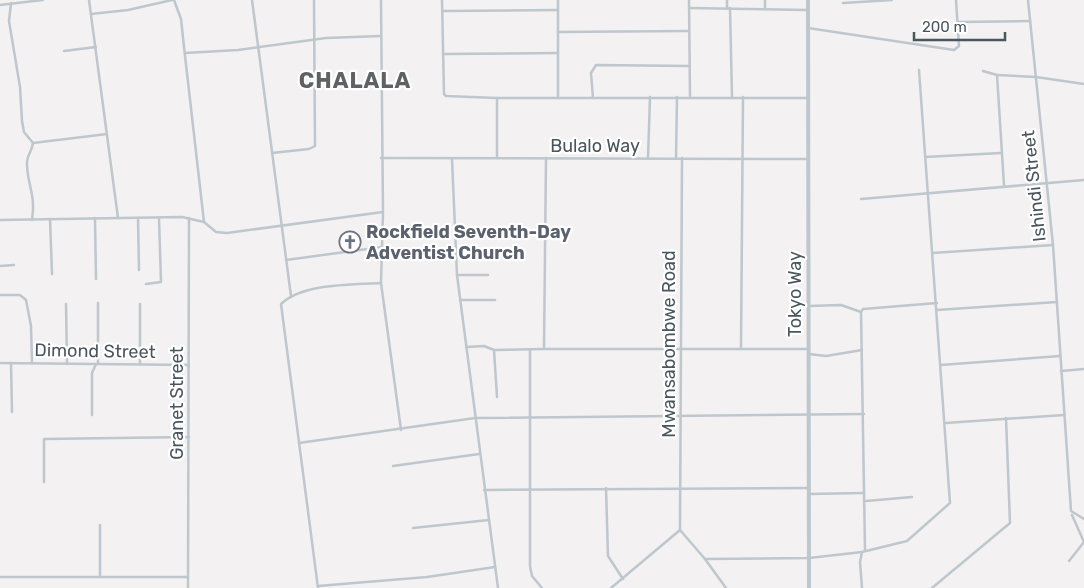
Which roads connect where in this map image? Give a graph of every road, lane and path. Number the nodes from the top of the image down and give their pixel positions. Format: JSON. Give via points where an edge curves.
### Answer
{"nodes":[{"id":1,"x":43,"y":0,"type":"edge"},
{"id":2,"x":89,"y":0,"type":"edge"},
{"id":3,"x":173,"y":0,"type":"edge"},
{"id":4,"x":252,"y":0,"type":"edge"},
{"id":5,"x":314,"y":0,"type":"edge"},
{"id":6,"x":381,"y":0,"type":"edge"},
{"id":7,"x":442,"y":0,"type":"edge"},
{"id":8,"x":558,"y":0,"type":"edge"},
{"id":9,"x":689,"y":0,"type":"edge"},
{"id":10,"x":727,"y":0,"type":"edge"},
{"id":11,"x":765,"y":0,"type":"edge"},
{"id":12,"x":808,"y":0,"type":"edge"},
{"id":13,"x":892,"y":0,"type":"edge"},
{"id":14,"x":956,"y":0,"type":"edge"},
{"id":15,"x":1028,"y":0,"type":"edge"},
{"id":16,"x":11,"y":3,"type":"junction"},
{"id":17,"x":843,"y":3,"type":"dead end"},
{"id":18,"x":0,"y":5,"type":"edge"},
{"id":19,"x":689,"y":8,"type":"junction"},
{"id":20,"x":729,"y":8,"type":"junction"},
{"id":21,"x":765,"y":8,"type":"junction"},
{"id":22,"x":558,"y":10,"type":"junction"},
{"id":23,"x":808,"y":10,"type":"junction"},
{"id":24,"x":443,"y":11,"type":"junction"},
{"id":25,"x":91,"y":14,"type":"junction"},
{"id":26,"x":1030,"y":21,"type":"junction"},
{"id":27,"x":958,"y":22,"type":"junction"},
{"id":28,"x":808,"y":28,"type":"junction"},
{"id":29,"x":688,"y":31,"type":"junction"},
{"id":30,"x":558,"y":32,"type":"junction"},
{"id":31,"x":380,"y":36,"type":"junction"},
{"id":32,"x":316,"y":39,"type":"junction"},
{"id":33,"x":258,"y":46,"type":"junction"},
{"id":34,"x":96,"y":47,"type":"junction"},
{"id":35,"x":64,"y":51,"type":"dead end"},
{"id":36,"x":184,"y":53,"type":"junction"},
{"id":37,"x":558,"y":53,"type":"junction"},
{"id":38,"x":443,"y":54,"type":"junction"},
{"id":39,"x":689,"y":66,"type":"junction"},
{"id":40,"x":919,"y":70,"type":"dead end"},
{"id":41,"x":983,"y":71,"type":"dead end"},
{"id":42,"x":997,"y":75,"type":"junction"},
{"id":43,"x":1036,"y":77,"type":"junction"},
{"id":44,"x":1084,"y":84,"type":"edge"},
{"id":45,"x":650,"y":97,"type":"junction"},
{"id":46,"x":677,"y":97,"type":"junction"},
{"id":47,"x":690,"y":97,"type":"junction"},
{"id":48,"x":732,"y":97,"type":"junction"},
{"id":49,"x":744,"y":97,"type":"junction"},
{"id":50,"x":497,"y":98,"type":"junction"},
{"id":51,"x":558,"y":98,"type":"junction"},
{"id":52,"x":593,"y":98,"type":"junction"},
{"id":53,"x":808,"y":98,"type":"junction"},
{"id":54,"x":107,"y":134,"type":"junction"},
{"id":55,"x":33,"y":143,"type":"junction"},
{"id":56,"x":272,"y":153,"type":"junction"},
{"id":57,"x":1001,"y":153,"type":"junction"},
{"id":58,"x":925,"y":157,"type":"junction"},
{"id":59,"x":381,"y":158,"type":"junction"},
{"id":60,"x":497,"y":158,"type":"junction"},
{"id":61,"x":546,"y":158,"type":"junction"},
{"id":62,"x":648,"y":158,"type":"junction"},
{"id":63,"x":676,"y":158,"type":"junction"},
{"id":64,"x":682,"y":158,"type":"junction"},
{"id":65,"x":744,"y":158,"type":"junction"},
{"id":66,"x":452,"y":159,"type":"junction"},
{"id":67,"x":808,"y":159,"type":"junction"},
{"id":68,"x":1084,"y":180,"type":"edge"},
{"id":69,"x":1047,"y":182,"type":"junction"},
{"id":70,"x":1004,"y":186,"type":"junction"},
{"id":71,"x":930,"y":193,"type":"junction"},
{"id":72,"x":861,"y":198,"type":"dead end"},
{"id":73,"x":383,"y":212,"type":"junction"},
{"id":74,"x":95,"y":218,"type":"junction"},
{"id":75,"x":118,"y":218,"type":"junction"},
{"id":76,"x":138,"y":218,"type":"junction"},
{"id":77,"x":159,"y":218,"type":"junction"},
{"id":78,"x":189,"y":218,"type":"junction"},
{"id":79,"x":50,"y":219,"type":"junction"},
{"id":80,"x":0,"y":220,"type":"edge"},
{"id":81,"x":32,"y":220,"type":"junction"},
{"id":82,"x":204,"y":222,"type":"junction"},
{"id":83,"x":282,"y":225,"type":"junction"},
{"id":84,"x":1053,"y":245,"type":"junction"},
{"id":85,"x":382,"y":247,"type":"junction"},
{"id":86,"x":933,"y":252,"type":"junction"},
{"id":87,"x":286,"y":260,"type":"junction"},
{"id":88,"x":14,"y":265,"type":"dead end"},
{"id":89,"x":0,"y":266,"type":"edge"},
{"id":90,"x":139,"y":270,"type":"dead end"},
{"id":91,"x":52,"y":274,"type":"dead end"},
{"id":92,"x":457,"y":275,"type":"junction"},
{"id":93,"x":488,"y":275,"type":"dead end"},
{"id":94,"x":96,"y":278,"type":"dead end"},
{"id":95,"x":381,"y":283,"type":"junction"},
{"id":96,"x":146,"y":284,"type":"dead end"},
{"id":97,"x":0,"y":295,"type":"edge"},
{"id":98,"x":291,"y":296,"type":"junction"},
{"id":99,"x":460,"y":300,"type":"junction"},
{"id":100,"x":495,"y":300,"type":"dead end"},
{"id":101,"x":1057,"y":302,"type":"junction"},
{"id":102,"x":98,"y":303,"type":"dead end"},
{"id":103,"x":937,"y":303,"type":"junction"},
{"id":104,"x":66,"y":304,"type":"dead end"},
{"id":105,"x":140,"y":304,"type":"dead end"},
{"id":106,"x":809,"y":306,"type":"junction"},
{"id":107,"x":937,"y":310,"type":"junction"},
{"id":108,"x":861,"y":312,"type":"junction"},
{"id":109,"x":466,"y":346,"type":"junction"},
{"id":110,"x":741,"y":347,"type":"junction"},
{"id":111,"x":681,"y":348,"type":"junction"},
{"id":112,"x":809,"y":349,"type":"junction"},
{"id":113,"x":494,"y":350,"type":"junction"},
{"id":114,"x":530,"y":350,"type":"junction"},
{"id":115,"x":544,"y":350,"type":"junction"},
{"id":116,"x":862,"y":350,"type":"junction"},
{"id":117,"x":809,"y":354,"type":"junction"},
{"id":118,"x":1060,"y":356,"type":"junction"},
{"id":119,"x":32,"y":363,"type":"junction"},
{"id":120,"x":0,"y":364,"type":"edge"},
{"id":121,"x":11,"y":364,"type":"junction"},
{"id":122,"x":67,"y":364,"type":"junction"},
{"id":123,"x":97,"y":364,"type":"junction"},
{"id":124,"x":140,"y":364,"type":"junction"},
{"id":125,"x":189,"y":365,"type":"junction"},
{"id":126,"x":941,"y":365,"type":"junction"},
{"id":127,"x":1084,"y":369,"type":"edge"},
{"id":128,"x":1062,"y":371,"type":"junction"},
{"id":129,"x":497,"y":397,"type":"dead end"},
{"id":130,"x":12,"y":412,"type":"dead end"},
{"id":131,"x":864,"y":414,"type":"junction"},
{"id":132,"x":92,"y":415,"type":"dead end"},
{"id":133,"x":1064,"y":415,"type":"junction"},
{"id":134,"x":808,"y":416,"type":"junction"},
{"id":135,"x":681,"y":417,"type":"junction"},
{"id":136,"x":475,"y":418,"type":"junction"},
{"id":137,"x":529,"y":418,"type":"junction"},
{"id":138,"x":1006,"y":418,"type":"junction"},
{"id":139,"x":946,"y":423,"type":"junction"},
{"id":140,"x":401,"y":430,"type":"junction"},
{"id":141,"x":189,"y":437,"type":"junction"},
{"id":142,"x":298,"y":443,"type":"junction"},
{"id":143,"x":479,"y":454,"type":"junction"},
{"id":144,"x":393,"y":466,"type":"dead end"},
{"id":145,"x":44,"y":482,"type":"dead end"},
{"id":146,"x":682,"y":487,"type":"junction"},
{"id":147,"x":606,"y":488,"type":"junction"},
{"id":148,"x":809,"y":488,"type":"junction"},
{"id":149,"x":529,"y":489,"type":"junction"},
{"id":150,"x":484,"y":490,"type":"junction"},
{"id":151,"x":864,"y":493,"type":"junction"},
{"id":152,"x":809,"y":494,"type":"junction"},
{"id":153,"x":912,"y":497,"type":"dead end"},
{"id":154,"x":866,"y":501,"type":"junction"},
{"id":155,"x":1072,"y":513,"type":"junction"},
{"id":156,"x":1084,"y":519,"type":"edge"},
{"id":157,"x":489,"y":520,"type":"junction"},
{"id":158,"x":100,"y":525,"type":"dead end"},
{"id":159,"x":413,"y":528,"type":"dead end"},
{"id":160,"x":680,"y":530,"type":"junction"},
{"id":161,"x":864,"y":551,"type":"junction"},
{"id":162,"x":809,"y":558,"type":"junction"},
{"id":163,"x":704,"y":559,"type":"junction"},
{"id":164,"x":1069,"y":561,"type":"dead end"},
{"id":165,"x":495,"y":567,"type":"junction"},
{"id":166,"x":0,"y":577,"type":"edge"},
{"id":167,"x":100,"y":577,"type":"junction"},
{"id":168,"x":188,"y":577,"type":"junction"},
{"id":169,"x":623,"y":579,"type":"junction"},
{"id":170,"x":318,"y":587,"type":"edge"},
{"id":171,"x":188,"y":588,"type":"edge"},
{"id":172,"x":498,"y":588,"type":"edge"},
{"id":173,"x":542,"y":588,"type":"edge"},
{"id":174,"x":611,"y":588,"type":"edge"},
{"id":175,"x":726,"y":588,"type":"edge"},
{"id":176,"x":809,"y":588,"type":"edge"},
{"id":177,"x":862,"y":588,"type":"edge"},
{"id":178,"x":932,"y":588,"type":"edge"}],
"edges":[{"from":1,"to":16,"type":"street"},
{"from":2,"to":25,"type":"street"},
{"from":3,"to":25,"type":"street"},
{"from":3,"to":36,"type":"street","via":[[180,19]]},
{"from":4,"to":33,"type":"street"},
{"from":5,"to":32,"type":"street"},
{"from":6,"to":31,"type":"street"},
{"from":7,"to":24,"type":"street"},
{"from":8,"to":22,"type":"street"},
{"from":9,"to":19,"type":"street"},
{"from":10,"to":20,"type":"street"},
{"from":11,"to":21,"type":"street"},
{"from":12,"to":23,"type":"street","name":"Tokyo Way"},
{"from":13,"to":17,"type":"street"},
{"from":14,"to":27,"type":"street"},
{"from":15,"to":26,"type":"street","name":"Ishindi Street"},
{"from":16,"to":18,"type":"street"},
{"from":16,"to":55,"type":"street","via":[[9,21],[22,121],[24,132]]},
{"from":19,"to":20,"type":"street"},
{"from":19,"to":29,"type":"street"},
{"from":20,"to":21,"type":"street"},
{"from":20,"to":48,"type":"street"},
{"from":21,"to":23,"type":"street"},
{"from":22,"to":24,"type":"street"},
{"from":22,"to":30,"type":"street"},
{"from":23,"to":28,"type":"street","name":"Tokyo Way"},
{"from":24,"to":38,"type":"street"},
{"from":25,"to":34,"type":"street"},
{"from":26,"to":27,"type":"street"},
{"from":26,"to":43,"type":"street","name":"Ishindi Street"},
{"from":27,"to":28,"type":"street","via":[[959,46],[954,50]]},
{"from":28,"to":53,"type":"street","name":"Tokyo Way"},
{"from":29,"to":30,"type":"street"},
{"from":29,"to":39,"type":"street"},
{"from":30,"to":37,"type":"street"},
{"from":31,"to":32,"type":"street"},
{"from":31,"to":59,"type":"street"},
{"from":32,"to":33,"type":"street"},
{"from":32,"to":56,"type":"street","via":[[315,146],[309,150]]},
{"from":33,"to":36,"type":"street"},
{"from":33,"to":56,"type":"street"},
{"from":34,"to":35,"type":"street"},
{"from":34,"to":54,"type":"street"},
{"from":36,"to":82,"type":"street"},
{"from":37,"to":38,"type":"street"},
{"from":37,"to":51,"type":"street"},
{"from":38,"to":50,"type":"street","via":[[444,96]]},
{"from":39,"to":47,"type":"street"},
{"from":39,"to":52,"type":"street","via":[[596,65],[591,73]]},
{"from":40,"to":58,"type":"street"},
{"from":41,"to":42,"type":"street"},
{"from":42,"to":43,"type":"street"},
{"from":42,"to":57,"type":"street"},
{"from":43,"to":44,"type":"street"},
{"from":43,"to":69,"type":"street","name":"Ishindi Street"},
{"from":45,"to":46,"type":"street"},
{"from":45,"to":52,"type":"street"},
{"from":45,"to":62,"type":"street"},
{"from":46,"to":47,"type":"street"},
{"from":46,"to":63,"type":"street"},
{"from":47,"to":48,"type":"street"},
{"from":48,"to":49,"type":"street"},
{"from":49,"to":53,"type":"street"},
{"from":49,"to":65,"type":"street"},
{"from":50,"to":51,"type":"street"},
{"from":50,"to":60,"type":"street"},
{"from":51,"to":52,"type":"street"},
{"from":53,"to":67,"type":"street","name":"Tokyo Way"},
{"from":54,"to":55,"type":"street"},
{"from":54,"to":75,"type":"street"},
{"from":55,"to":81,"type":"street","via":[[26,165],[35,204]]},
{"from":56,"to":83,"type":"street"},
{"from":57,"to":58,"type":"street"},
{"from":57,"to":70,"type":"street"},
{"from":58,"to":71,"type":"street"},
{"from":59,"to":66,"type":"street","name":"Bulalo Way"},
{"from":59,"to":73,"type":"street"},
{"from":60,"to":61,"type":"street","name":"Bulalo Way"},
{"from":60,"to":66,"type":"street","name":"Bulalo Way"},
{"from":61,"to":62,"type":"street","name":"Bulalo Way"},
{"from":61,"to":115,"type":"street"},
{"from":62,"to":63,"type":"street","name":"Bulalo Way"},
{"from":63,"to":64,"type":"street","name":"Bulalo Way"},
{"from":64,"to":65,"type":"street","name":"Bulalo Way"},
{"from":64,"to":111,"type":"street","name":"Mwansabombwe Road"},
{"from":65,"to":67,"type":"street","name":"Bulalo Way"},
{"from":65,"to":110,"type":"street"},
{"from":66,"to":92,"type":"street"},
{"from":67,"to":106,"type":"street","name":"Tokyo Way"},
{"from":68,"to":69,"type":"street"},
{"from":69,"to":70,"type":"street"},
{"from":69,"to":84,"type":"street","name":"Ishindi Street"},
{"from":70,"to":71,"type":"street"},
{"from":71,"to":72,"type":"street"},
{"from":71,"to":86,"type":"street"},
{"from":73,"to":83,"type":"street"},
{"from":73,"to":85,"type":"street"},
{"from":74,"to":75,"type":"street"},
{"from":74,"to":79,"type":"street"},
{"from":74,"to":94,"type":"street"},
{"from":75,"to":76,"type":"street"},
{"from":76,"to":77,"type":"street"},
{"from":76,"to":90,"type":"street"},
{"from":77,"to":78,"type":"street"},
{"from":77,"to":96,"type":"street","via":[[161,282]]},
{"from":78,"to":82,"type":"street"},
{"from":78,"to":125,"type":"street","name":"Granet Street"},
{"from":79,"to":81,"type":"street"},
{"from":79,"to":91,"type":"street"},
{"from":80,"to":81,"type":"street"},
{"from":82,"to":83,"type":"street","via":[[216,232],[227,233]]},
{"from":83,"to":87,"type":"street"},
{"from":84,"to":86,"type":"street"},
{"from":84,"to":101,"type":"street","name":"Ishindi Street"},
{"from":85,"to":87,"type":"street"},
{"from":85,"to":95,"type":"street"},
{"from":86,"to":103,"type":"street"},
{"from":87,"to":98,"type":"street"},
{"from":88,"to":89,"type":"street"},
{"from":92,"to":93,"type":"street"},
{"from":92,"to":99,"type":"street"},
{"from":95,"to":98,"type":"street","via":[[316,289]]},
{"from":95,"to":140,"type":"street"},
{"from":97,"to":119,"type":"street","via":[[20,295],[26,300]]},
{"from":98,"to":142,"type":"street","via":[[281,306]]},
{"from":99,"to":100,"type":"street"},
{"from":99,"to":109,"type":"street"},
{"from":101,"to":107,"type":"street"},
{"from":101,"to":118,"type":"street","name":"Ishindi Street"},
{"from":102,"to":123,"type":"street"},
{"from":103,"to":107,"type":"street"},
{"from":103,"to":108,"type":"street","via":[[863,309]]},
{"from":104,"to":122,"type":"street"},
{"from":105,"to":124,"type":"street"},
{"from":106,"to":108,"type":"street","via":[[840,305]]},
{"from":106,"to":112,"type":"street","name":"Tokyo Way"},
{"from":107,"to":126,"type":"street"},
{"from":108,"to":116,"type":"street"},
{"from":109,"to":113,"type":"street","via":[[484,346]]},
{"from":109,"to":136,"type":"street"},
{"from":110,"to":111,"type":"street"},
{"from":110,"to":112,"type":"street"},
{"from":111,"to":115,"type":"street"},
{"from":111,"to":135,"type":"street","name":"Mwansabombwe Road"},
{"from":112,"to":117,"type":"street","name":"Tokyo Way"},
{"from":113,"to":114,"type":"street"},
{"from":113,"to":129,"type":"street"},
{"from":114,"to":115,"type":"street"},
{"from":114,"to":137,"type":"street"},
{"from":116,"to":117,"type":"street","via":[[826,356]]},
{"from":116,"to":131,"type":"street"},
{"from":117,"to":134,"type":"street","name":"Tokyo Way"},
{"from":118,"to":126,"type":"street"},
{"from":118,"to":128,"type":"street","name":"Ishindi Street"},
{"from":119,"to":121,"type":"street","name":"Dimond Street"},
{"from":119,"to":122,"type":"street","name":"Dimond Street"},
{"from":120,"to":121,"type":"street","name":"Dimond Street"},
{"from":121,"to":130,"type":"street"},
{"from":122,"to":123,"type":"street","name":"Dimond Street"},
{"from":123,"to":124,"type":"street","name":"Dimond Street"},
{"from":123,"to":132,"type":"street","via":[[92,373]]},
{"from":124,"to":125,"type":"street","name":"Dimond Street"},
{"from":125,"to":141,"type":"street","name":"Granet Street"},
{"from":126,"to":139,"type":"street"},
{"from":127,"to":128,"type":"street"},
{"from":128,"to":133,"type":"street","name":"Ishindi Street"},
{"from":131,"to":134,"type":"street"},
{"from":131,"to":151,"type":"street"},
{"from":133,"to":138,"type":"street"},
{"from":133,"to":155,"type":"street","name":"Ishindi Street"},
{"from":134,"to":135,"type":"street"},
{"from":134,"to":148,"type":"street","name":"Tokyo Way"},
{"from":135,"to":137,"type":"street"},
{"from":135,"to":146,"type":"street","name":"Mwansabombwe Road"},
{"from":136,"to":137,"type":"street"},
{"from":136,"to":140,"type":"street"},
{"from":136,"to":143,"type":"street"},
{"from":137,"to":149,"type":"street"},
{"from":138,"to":139,"type":"street"},
{"from":138,"to":178,"type":"street","via":[[1010,523]]},
{"from":139,"to":161,"type":"street","via":[[950,503],[907,541]]},
{"from":140,"to":142,"type":"street"},
{"from":141,"to":145,"type":"street","via":[[44,439]]},
{"from":141,"to":168,"type":"street","name":"Granet Street"},
{"from":142,"to":170,"type":"street"},
{"from":143,"to":144,"type":"street"},
{"from":143,"to":150,"type":"street"},
{"from":146,"to":147,"type":"street"},
{"from":146,"to":148,"type":"street"},
{"from":146,"to":160,"type":"street","name":"Mwansabombwe Road"},
{"from":147,"to":149,"type":"street"},
{"from":147,"to":169,"type":"street","via":[[608,556]]},
{"from":148,"to":152,"type":"street","name":"Tokyo Way"},
{"from":149,"to":150,"type":"street"},
{"from":149,"to":173,"type":"street","via":[[530,566],[532,576]]},
{"from":150,"to":157,"type":"street"},
{"from":151,"to":152,"type":"street"},
{"from":151,"to":154,"type":"street"},
{"from":152,"to":162,"type":"street","name":"Tokyo Way"},
{"from":153,"to":154,"type":"street"},
{"from":154,"to":161,"type":"street"},
{"from":155,"to":156,"type":"street"},
{"from":155,"to":164,"type":"street","name":"Ishindi Street","via":[[1084,542]]},
{"from":157,"to":159,"type":"street"},
{"from":157,"to":165,"type":"street"},
{"from":158,"to":167,"type":"street"},
{"from":160,"to":163,"type":"street"},
{"from":160,"to":169,"type":"street"},
{"from":161,"to":162,"type":"street"},
{"from":161,"to":177,"type":"street","via":[[860,562]]},
{"from":162,"to":163,"type":"street"},
{"from":162,"to":176,"type":"street","name":"Tokyo Way"},
{"from":163,"to":175,"type":"street"},
{"from":165,"to":170,"type":"street"},
{"from":165,"to":172,"type":"street"},
{"from":166,"to":167,"type":"street"},
{"from":167,"to":168,"type":"street"},
{"from":168,"to":171,"type":"street","name":"Granet Street"},
{"from":169,"to":174,"type":"street"}]}
